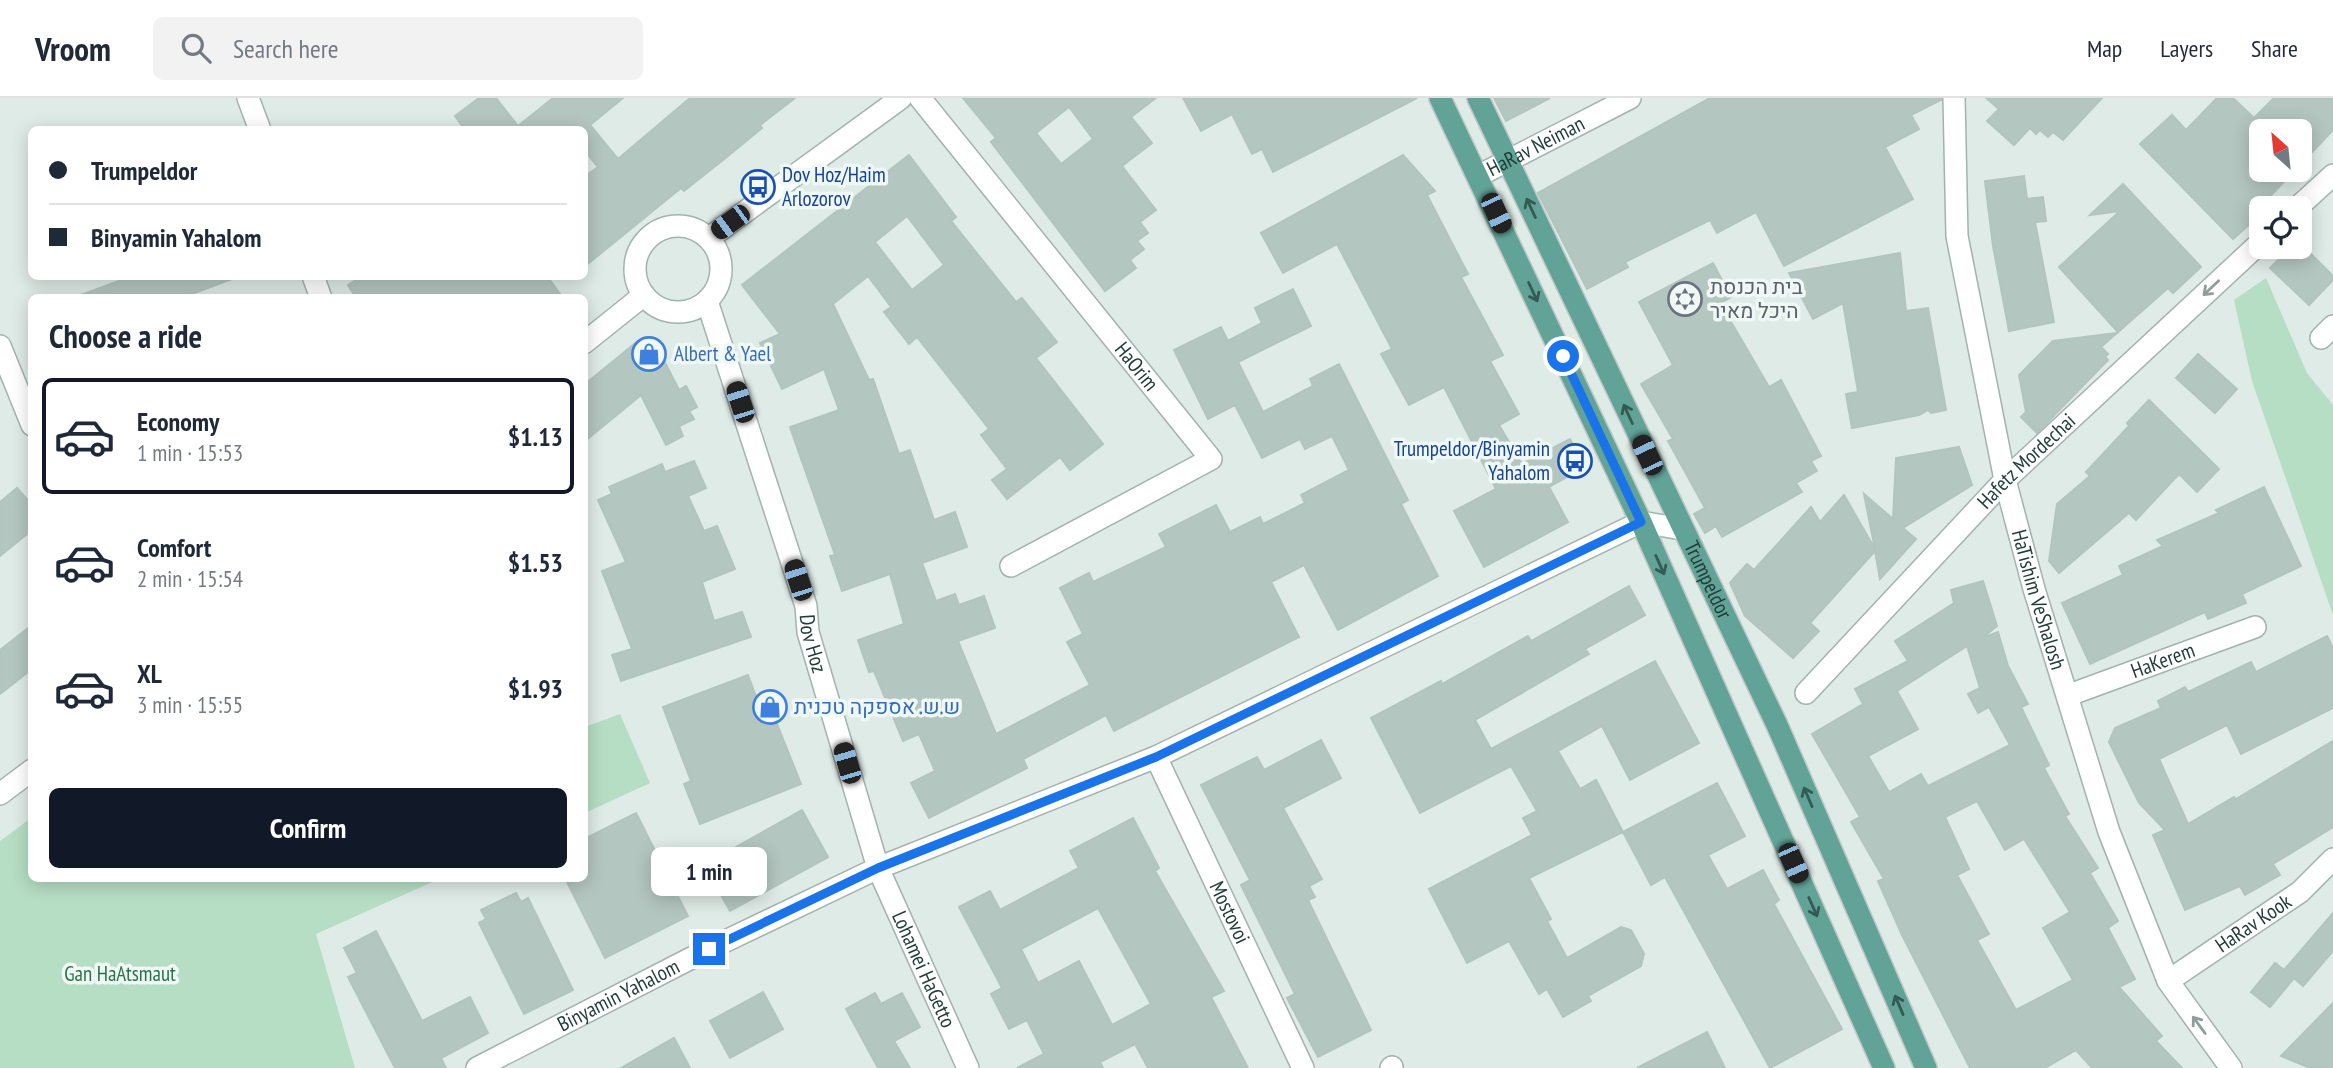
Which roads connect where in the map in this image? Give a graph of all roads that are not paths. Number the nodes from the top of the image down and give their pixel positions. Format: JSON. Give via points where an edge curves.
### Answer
{"nodes":[{"id":1,"x":248,"y":98,"type":"edge"},
{"id":2,"x":901,"y":98,"type":"edge"},
{"id":3,"x":920,"y":98,"type":"edge"},
{"id":4,"x":1440,"y":98,"type":"edge"},
{"id":5,"x":1478,"y":98,"type":"edge"},
{"id":6,"x":1630,"y":98,"type":"edge"},
{"id":7,"x":1954,"y":98,"type":"edge"},
{"id":8,"x":258,"y":126,"type":"edge"},
{"id":9,"x":1508,"y":161,"type":"junction"},
{"id":10,"x":2333,"y":175,"type":"edge"},
{"id":11,"x":1478,"y":176,"type":"junction"},
{"id":12,"x":2310,"y":196,"type":"edge"},
{"id":13,"x":709,"y":238,"type":"junction"},
{"id":14,"x":2249,"y":253,"type":"edge"},
{"id":15,"x":644,"y":295,"type":"junction"},
{"id":16,"x":706,"y":301,"type":"junction"},
{"id":17,"x":588,"y":340,"type":"edge"},
{"id":18,"x":0,"y":345,"type":"edge"},
{"id":19,"x":28,"y":415,"type":"edge"},
{"id":20,"x":2004,"y":480,"type":"junction"},
{"id":21,"x":1641,"y":522,"type":"junction"},
{"id":22,"x":1682,"y":529,"type":"junction"},
{"id":23,"x":1011,"y":566,"type":"dead end"},
{"id":24,"x":2255,"y":627,"type":"dead end"},
{"id":25,"x":1806,"y":693,"type":"dead end"},
{"id":26,"x":2069,"y":695,"type":"junction"},
{"id":27,"x":1156,"y":757,"type":"junction"},
{"id":28,"x":28,"y":773,"type":"edge"},
{"id":29,"x":0,"y":794,"type":"edge"},
{"id":30,"x":2333,"y":859,"type":"edge"},
{"id":31,"x":878,"y":868,"type":"junction"},
{"id":32,"x":2168,"y":981,"type":"junction"},
{"id":33,"x":477,"y":1068,"type":"edge"},
{"id":34,"x":968,"y":1068,"type":"edge"},
{"id":35,"x":1303,"y":1068,"type":"edge"},
{"id":36,"x":1884,"y":1068,"type":"edge"},
{"id":37,"x":1926,"y":1068,"type":"edge"},
{"id":38,"x":2231,"y":1068,"type":"edge"}],
"edges":[{"from":1,"to":8,"type":"street"},
{"from":2,"to":13,"type":"street"},
{"from":3,"to":23,"type":"street","name":"HaOrim","via":[[1211,459]]},
{"from":4,"to":11,"type":"main road","name":"Trumpeldor"},
{"from":5,"to":9,"type":"main road","name":"Trumpeldor"},
{"from":6,"to":9,"type":"street","name":"HaRav Neiman"},
{"from":7,"to":20,"type":"street","name":"HaTishim VeShalosh","via":[[1957,236]]},
{"from":9,"to":11,"type":"street","name":"HaRav Neiman"},
{"from":22,"to":9,"type":"main road","name":"Trumpeldor","one_way":true},
{"from":10,"to":12,"type":"street"},
{"from":11,"to":21,"type":"main road","name":"Trumpeldor","one_way":true},
{"from":13,"to":15,"type":"street","via":[[682,226],[661,229],[648,237],[635,264]]},
{"from":13,"to":16,"type":"street","via":[[720,260],[721,275]]},
{"from":14,"to":20,"type":"street","name":"Hafetz Mordechai","one_way":true},
{"from":15,"to":16,"type":"street","via":[[668,310],[684,311]]},
{"from":15,"to":17,"type":"street"},
{"from":16,"to":31,"type":"street","name":"Dov Hoz","via":[[806,606],[808,632]]},
{"from":18,"to":19,"type":"street"},
{"from":20,"to":25,"type":"street","name":"Hafetz Mordechai"},
{"from":20,"to":26,"type":"street","name":"HaTishim VeShalosh"},
{"from":21,"to":22,"type":"street"},
{"from":21,"to":27,"type":"street","name":"Binyamin Yahalom"},
{"from":21,"to":36,"type":"main road","name":"Trumpeldor","one_way":true},
{"from":37,"to":22,"type":"main road","name":"Trumpeldor","one_way":true,"via":[[1777,725]]},
{"from":24,"to":26,"type":"street","name":"HaKerem"},
{"from":26,"to":32,"type":"street","name":"HaTishim VeShalosh","via":[[2109,832]]},
{"from":27,"to":31,"type":"street","name":"Binyamin Yahalom"},
{"from":27,"to":35,"type":"street","name":"Mostovoi"},
{"from":28,"to":29,"type":"street"},
{"from":30,"to":32,"type":"street","name":"HaRav Kook","via":[[2300,892]]},
{"from":31,"to":33,"type":"street","name":"Binyamin Yahalom"},
{"from":31,"to":34,"type":"street","name":"Lohamei HaGetto"},
{"from":38,"to":32,"type":"street","name":"HaTishim VeShalosh","one_way":true}]}
